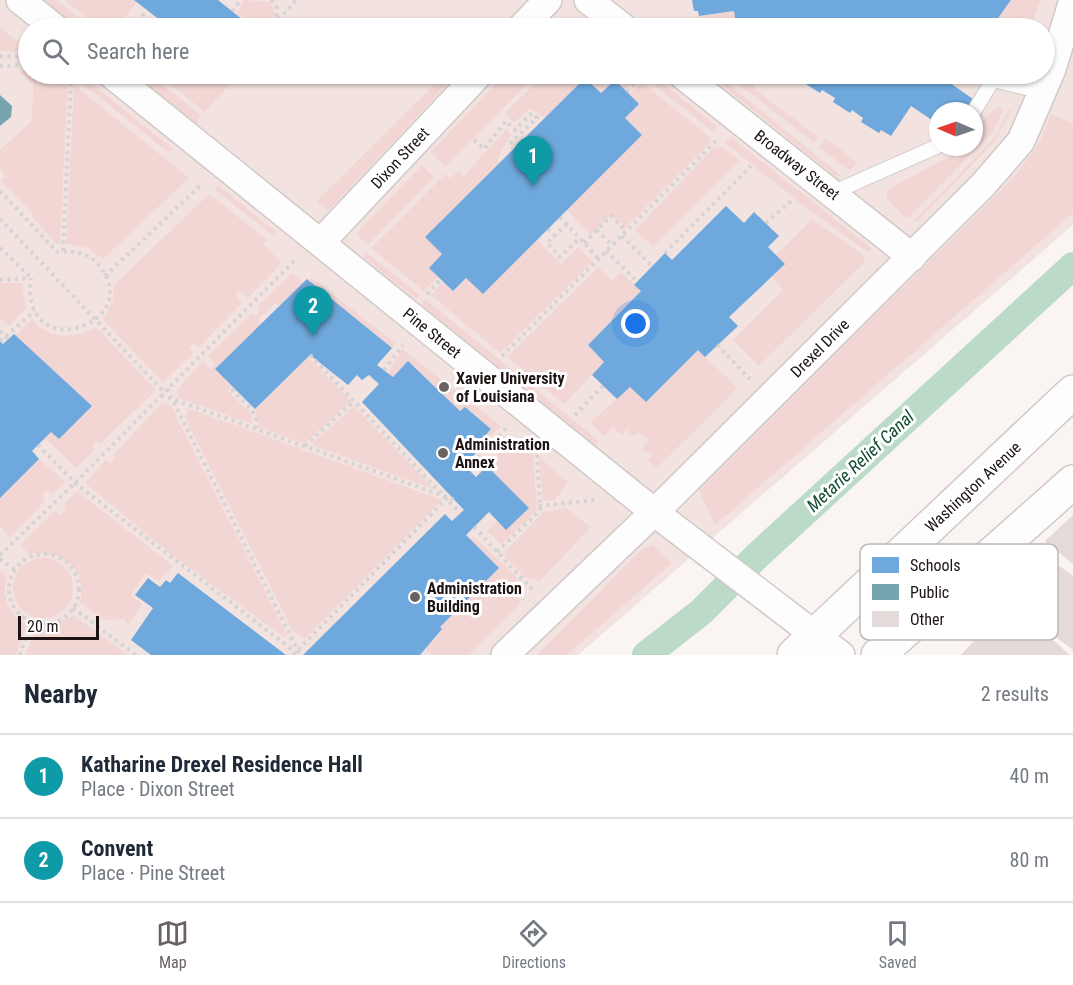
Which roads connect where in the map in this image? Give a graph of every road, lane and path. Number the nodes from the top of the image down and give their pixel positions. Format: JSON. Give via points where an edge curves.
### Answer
{"nodes":[{"id":1,"x":20,"y":0,"type":"edge"},
{"id":2,"x":241,"y":0,"type":"edge"},
{"id":3,"x":296,"y":0,"type":"edge"},
{"id":4,"x":548,"y":0,"type":"edge"},
{"id":5,"x":588,"y":0,"type":"edge"},
{"id":6,"x":1073,"y":0,"type":"edge"},
{"id":7,"x":272,"y":1,"type":"edge"},
{"id":8,"x":147,"y":10,"type":"dead end"},
{"id":9,"x":232,"y":11,"type":"dead end"},
{"id":10,"x":42,"y":18,"type":"edge"},
{"id":11,"x":141,"y":18,"type":"edge"},
{"id":12,"x":277,"y":18,"type":"joint"},
{"id":13,"x":531,"y":18,"type":"edge"},
{"id":14,"x":611,"y":18,"type":"edge"},
{"id":15,"x":0,"y":56,"type":"edge"},
{"id":16,"x":18,"y":57,"type":"edge"},
{"id":17,"x":1055,"y":59,"type":"edge"},
{"id":18,"x":18,"y":65,"type":"edge"},
{"id":19,"x":0,"y":66,"type":"edge"},
{"id":20,"x":72,"y":84,"type":"edge"},
{"id":21,"x":124,"y":84,"type":"edge"},
{"id":22,"x":470,"y":84,"type":"edge"},
{"id":23,"x":634,"y":84,"type":"edge"},
{"id":24,"x":694,"y":84,"type":"edge"},
{"id":25,"x":991,"y":84,"type":"edge"},
{"id":26,"x":1010,"y":84,"type":"edge"},
{"id":27,"x":1046,"y":84,"type":"edge"},
{"id":28,"x":627,"y":92,"type":"dead end"},
{"id":29,"x":1043,"y":92,"type":"junction"},
{"id":30,"x":980,"y":102,"type":"edge"},
{"id":31,"x":718,"y":139,"type":"dead end"},
{"id":32,"x":474,"y":140,"type":"dead end"},
{"id":33,"x":515,"y":147,"type":"dead end"},
{"id":34,"x":929,"y":150,"type":"edge"},
{"id":35,"x":751,"y":166,"type":"dead end"},
{"id":36,"x":202,"y":184,"type":"dead end"},
{"id":37,"x":0,"y":191,"type":"edge"},
{"id":38,"x":832,"y":193,"type":"junction"},
{"id":39,"x":792,"y":200,"type":"dead end"},
{"id":40,"x":560,"y":217,"type":"dead end"},
{"id":41,"x":0,"y":219,"type":"edge"},
{"id":42,"x":766,"y":223,"type":"dead end"},
{"id":43,"x":567,"y":224,"type":"junction"},
{"id":44,"x":548,"y":229,"type":"dead end"},
{"id":45,"x":597,"y":230,"type":"junction"},
{"id":46,"x":626,"y":231,"type":"junction"},
{"id":47,"x":554,"y":236,"type":"junction"},
{"id":48,"x":622,"y":236,"type":"junction"},
{"id":49,"x":580,"y":238,"type":"junction"},
{"id":50,"x":321,"y":242,"type":"junction"},
{"id":51,"x":584,"y":243,"type":"junction"},
{"id":52,"x":612,"y":245,"type":"junction"},
{"id":53,"x":0,"y":248,"type":"edge"},
{"id":54,"x":63,"y":251,"type":"junction"},
{"id":55,"x":606,"y":251,"type":"junction"},
{"id":56,"x":665,"y":253,"type":"dead end"},
{"id":57,"x":912,"y":256,"type":"junction"},
{"id":58,"x":296,"y":259,"type":"dead end"},
{"id":59,"x":599,"y":259,"type":"junction"},
{"id":60,"x":652,"y":266,"type":"dead end"},
{"id":61,"x":105,"y":276,"type":"junction"},
{"id":62,"x":31,"y":278,"type":"junction"},
{"id":63,"x":441,"y":279,"type":"dead end"},
{"id":64,"x":0,"y":280,"type":"edge"},
{"id":65,"x":637,"y":281,"type":"dead end"},
{"id":66,"x":425,"y":295,"type":"dead end"},
{"id":67,"x":35,"y":311,"type":"junction"},
{"id":68,"x":96,"y":320,"type":"junction"},
{"id":69,"x":0,"y":331,"type":"edge"},
{"id":70,"x":7,"y":338,"type":"junction"},
{"id":71,"x":0,"y":341,"type":"edge"},
{"id":72,"x":404,"y":345,"type":"dead end"},
{"id":73,"x":717,"y":345,"type":"dead end"},
{"id":74,"x":310,"y":355,"type":"dead end"},
{"id":75,"x":502,"y":356,"type":"dead end"},
{"id":76,"x":384,"y":370,"type":"dead end"},
{"id":77,"x":750,"y":379,"type":"dead end"},
{"id":78,"x":603,"y":386,"type":"dead end"},
{"id":79,"x":234,"y":389,"type":"dead end"},
{"id":80,"x":164,"y":392,"type":"junction"},
{"id":81,"x":1073,"y":392,"type":"edge"},
{"id":82,"x":172,"y":399,"type":"junction"},
{"id":83,"x":354,"y":401,"type":"junction"},
{"id":84,"x":574,"y":415,"type":"dead end"},
{"id":85,"x":255,"y":428,"type":"junction"},
{"id":86,"x":506,"y":428,"type":"dead end"},
{"id":87,"x":38,"y":445,"type":"dead end"},
{"id":88,"x":305,"y":446,"type":"junction"},
{"id":89,"x":537,"y":452,"type":"dead end"},
{"id":90,"x":468,"y":469,"type":"dead end"},
{"id":91,"x":1073,"y":482,"type":"edge"},
{"id":92,"x":75,"y":483,"type":"junction"},
{"id":93,"x":448,"y":496,"type":"junction"},
{"id":94,"x":455,"y":500,"type":"dead end"},
{"id":95,"x":597,"y":500,"type":"dead end"},
{"id":96,"x":540,"y":506,"type":"junction"},
{"id":97,"x":654,"y":512,"type":"junction"},
{"id":98,"x":460,"y":513,"type":"dead end"},
{"id":99,"x":474,"y":527,"type":"dead end"},
{"id":100,"x":912,"y":544,"type":"edge"},
{"id":101,"x":1003,"y":544,"type":"edge"},
{"id":102,"x":497,"y":552,"type":"junction"},
{"id":103,"x":0,"y":557,"type":"edge"},
{"id":104,"x":15,"y":570,"type":"junction"},
{"id":105,"x":520,"y":576,"type":"junction"},
{"id":106,"x":860,"y":593,"type":"edge"},
{"id":107,"x":536,"y":594,"type":"dead end"},
{"id":108,"x":524,"y":606,"type":"dead end"},
{"id":109,"x":73,"y":608,"type":"junction"},
{"id":110,"x":31,"y":622,"type":"junction"},
{"id":111,"x":895,"y":640,"type":"edge"},
{"id":112,"x":805,"y":645,"type":"edge"},
{"id":113,"x":297,"y":653,"type":"edge"},
{"id":114,"x":20,"y":655,"type":"edge"},
{"id":115,"x":136,"y":655,"type":"edge"},
{"id":116,"x":505,"y":655,"type":"edge"},
{"id":117,"x":841,"y":655,"type":"edge"},
{"id":118,"x":878,"y":655,"type":"edge"}],
"edges":[{"from":1,"to":10,"type":"street"},
{"from":2,"to":9,"type":"path"},
{"from":3,"to":12,"type":"path"},
{"from":4,"to":13,"type":"street"},
{"from":5,"to":14,"type":"street"},
{"from":6,"to":17,"type":"street","name":"Drexel Drive"},
{"from":7,"to":12,"type":"path"},
{"from":8,"to":11,"type":"path"},
{"from":15,"to":16,"type":"path"},
{"from":18,"to":19,"type":"path"},
{"from":20,"to":54,"type":"path"},
{"from":21,"to":50,"type":"street","name":"Pine Street"},
{"from":22,"to":50,"type":"street","name":"Dixon Street"},
{"from":23,"to":28,"type":"path"},
{"from":24,"to":38,"type":"street","name":"Broadway Street"},
{"from":25,"to":30,"type":"lane"},
{"from":26,"to":29,"type":"lane"},
{"from":27,"to":29,"type":"street","name":"Drexel Drive"},
{"from":29,"to":57,"type":"street","name":"Drexel Drive","via":[[1021,141]]},
{"from":31,"to":46,"type":"path"},
{"from":32,"to":33,"type":"path","via":[[484,149],[506,121],[515,130],[532,113],[537,118],[511,142]]},
{"from":34,"to":38,"type":"lane"},
{"from":35,"to":56,"type":"path"},
{"from":36,"to":61,"type":"path"},
{"from":37,"to":54,"type":"path","via":[[57,252]]},
{"from":38,"to":57,"type":"street","name":"Broadway Street"},
{"from":39,"to":42,"type":"path"},
{"from":40,"to":43,"type":"path"},
{"from":41,"to":68,"type":"path"},
{"from":43,"to":47,"type":"path"},
{"from":43,"to":49,"type":"path"},
{"from":44,"to":47,"type":"path"},
{"from":45,"to":46,"type":"path","via":[[611,216]]},
{"from":45,"to":51,"type":"path"},
{"from":45,"to":52,"type":"path"},
{"from":46,"to":48,"type":"path"},
{"from":47,"to":49,"type":"path","via":[[547,243],[560,257]]},
{"from":48,"to":52,"type":"path"},
{"from":48,"to":60,"type":"path"},
{"from":49,"to":51,"type":"path"},
{"from":50,"to":97,"type":"street","name":"Pine Street"},
{"from":51,"to":59,"type":"path"},
{"from":52,"to":55,"type":"path"},
{"from":53,"to":62,"type":"path"},
{"from":54,"to":61,"type":"path","via":[[95,260]]},
{"from":55,"to":59,"type":"path"},
{"from":55,"to":65,"type":"path"},
{"from":57,"to":97,"type":"street","name":"Drexel Drive"},
{"from":58,"to":80,"type":"path"},
{"from":59,"to":75,"type":"path"},
{"from":61,"to":68,"type":"path","via":[[108,297]]},
{"from":62,"to":64,"type":"path"},
{"from":62,"to":67,"type":"path","via":[[29,291]]},
{"from":63,"to":66,"type":"path"},
{"from":67,"to":68,"type":"path","via":[[59,330],[85,327]]},
{"from":67,"to":70,"type":"path"},
{"from":68,"to":80,"type":"path"},
{"from":69,"to":70,"type":"path"},
{"from":70,"to":71,"type":"path"},
{"from":72,"to":76,"type":"path"},
{"from":73,"to":77,"type":"path"},
{"from":74,"to":83,"type":"path"},
{"from":78,"to":84,"type":"path"},
{"from":79,"to":85,"type":"path","via":[[254,412]]},
{"from":80,"to":82,"type":"path"},
{"from":80,"to":82,"type":"path"},
{"from":80,"to":92,"type":"path"},
{"from":81,"to":100,"type":"street","name":"Washington Avenue"},
{"from":82,"to":85,"type":"path"},
{"from":82,"to":113,"type":"path"},
{"from":83,"to":88,"type":"path"},
{"from":83,"to":93,"type":"path"},
{"from":85,"to":88,"type":"path"},
{"from":86,"to":90,"type":"path"},
{"from":87,"to":92,"type":"path"},
{"from":88,"to":93,"type":"path"},
{"from":89,"to":96,"type":"path"},
{"from":91,"to":101,"type":"street"},
{"from":92,"to":103,"type":"path"},
{"from":92,"to":113,"type":"path"},
{"from":93,"to":94,"type":"path"},
{"from":93,"to":98,"type":"path"},
{"from":93,"to":113,"type":"path"},
{"from":95,"to":96,"type":"path"},
{"from":96,"to":102,"type":"path"},
{"from":97,"to":112,"type":"street","name":"Pine Street","via":[[779,609]]},
{"from":97,"to":116,"type":"street","name":"Drexel Drive"},
{"from":99,"to":102,"type":"path"},
{"from":102,"to":105,"type":"path"},
{"from":103,"to":104,"type":"path"},
{"from":104,"to":109,"type":"path","via":[[22,561],[44,554],[66,562],[78,581]]},
{"from":104,"to":110,"type":"path","via":[[10,580],[12,603]]},
{"from":105,"to":107,"type":"path"},
{"from":105,"to":108,"type":"path"},
{"from":106,"to":112,"type":"street","name":"Washington Avenue"},
{"from":109,"to":110,"type":"path","via":[[49,624]]},
{"from":109,"to":115,"type":"path"},
{"from":110,"to":114,"type":"path"},
{"from":111,"to":118,"type":"street"},
{"from":112,"to":117,"type":"street","name":"Pine Street"}]}
